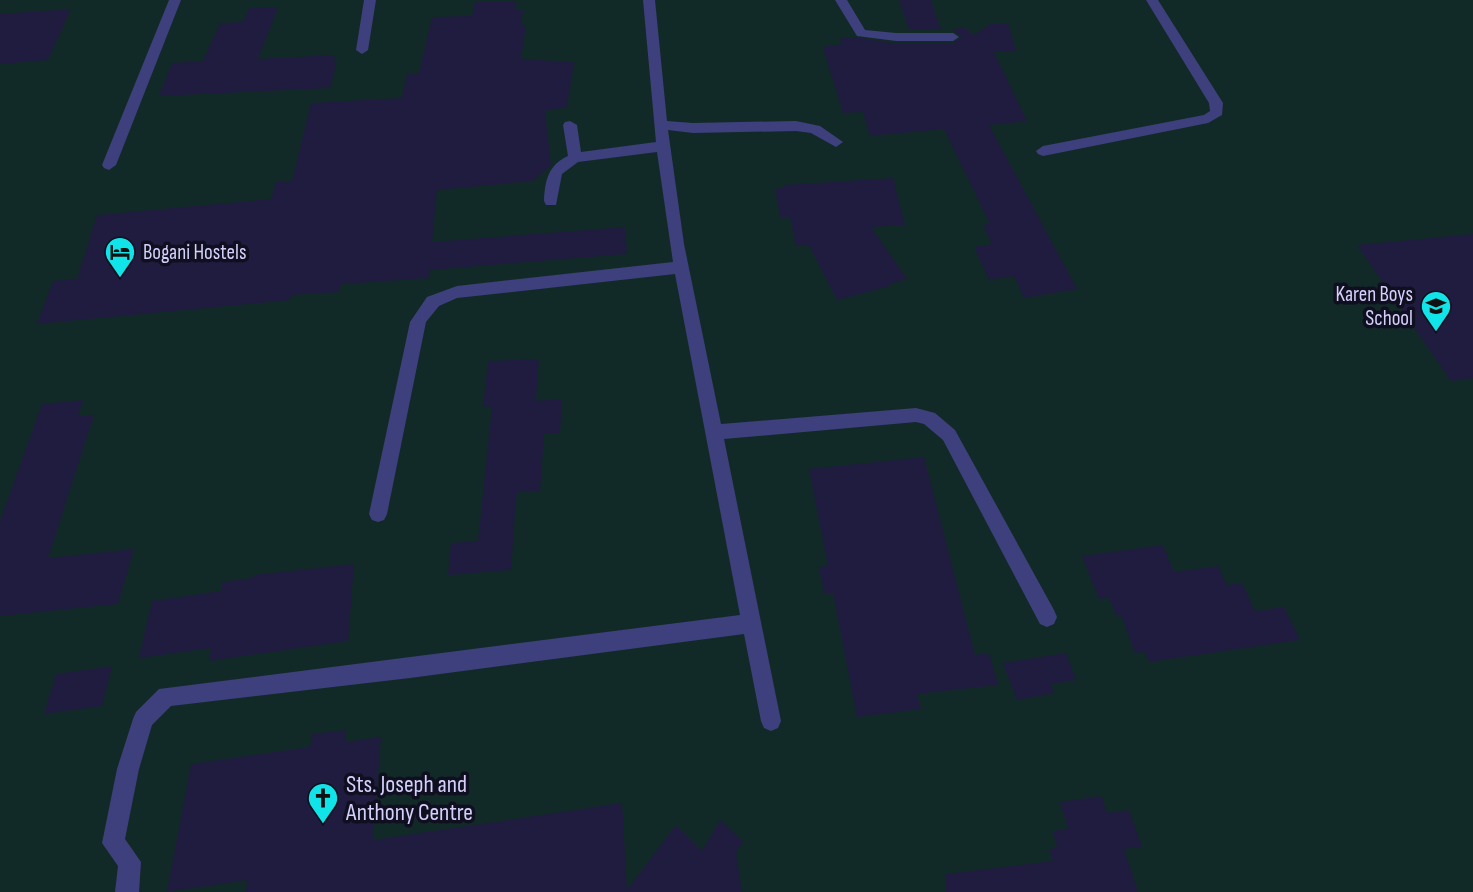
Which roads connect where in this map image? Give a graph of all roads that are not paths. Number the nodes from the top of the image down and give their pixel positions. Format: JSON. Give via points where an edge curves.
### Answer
{"nodes":[{"id":1,"x":174,"y":0,"type":"edge"},
{"id":2,"x":370,"y":0,"type":"edge"},
{"id":3,"x":649,"y":0,"type":"edge"},
{"id":4,"x":841,"y":0,"type":"edge"},
{"id":5,"x":1152,"y":0,"type":"edge"},
{"id":6,"x":953,"y":37,"type":"dead end"},
{"id":7,"x":362,"y":50,"type":"dead end"},
{"id":8,"x":570,"y":125,"type":"dead end"},
{"id":9,"x":661,"y":125,"type":"junction"},
{"id":10,"x":835,"y":142,"type":"dead end"},
{"id":11,"x":663,"y":146,"type":"junction"},
{"id":12,"x":1043,"y":151,"type":"dead end"},
{"id":13,"x":575,"y":158,"type":"junction"},
{"id":14,"x":109,"y":165,"type":"dead end"},
{"id":15,"x":551,"y":201,"type":"dead end"},
{"id":16,"x":682,"y":267,"type":"junction"},
{"id":17,"x":715,"y":432,"type":"junction"},
{"id":18,"x":378,"y":514,"type":"dead end"},
{"id":19,"x":1047,"y":617,"type":"dead end"},
{"id":20,"x":752,"y":623,"type":"junction"},
{"id":21,"x":771,"y":720,"type":"dead end"},
{"id":22,"x":127,"y":892,"type":"edge"}],
"edges":[{"from":1,"to":14,"type":"street"},
{"from":2,"to":7,"type":"street"},
{"from":3,"to":9,"type":"street"},
{"from":4,"to":6,"type":"street","via":[[860,33]]},
{"from":5,"to":12,"type":"street","via":[[1216,103],[1217,112],[1208,119]]},
{"from":8,"to":13,"type":"street"},
{"from":9,"to":10,"type":"street","via":[[796,126],[815,129]]},
{"from":9,"to":11,"type":"street"},
{"from":11,"to":13,"type":"street"},
{"from":11,"to":16,"type":"street"},
{"from":13,"to":15,"type":"street","via":[[556,168]]},
{"from":16,"to":17,"type":"street"},
{"from":16,"to":18,"type":"street","via":[[457,292],[431,302],[418,322]]},
{"from":17,"to":19,"type":"street","via":[[916,415],[929,418],[949,435]]},
{"from":17,"to":20,"type":"street"},
{"from":20,"to":21,"type":"street"},
{"from":20,"to":22,"type":"street","via":[[166,696],[143,719],[113,843],[130,862]]}]}
